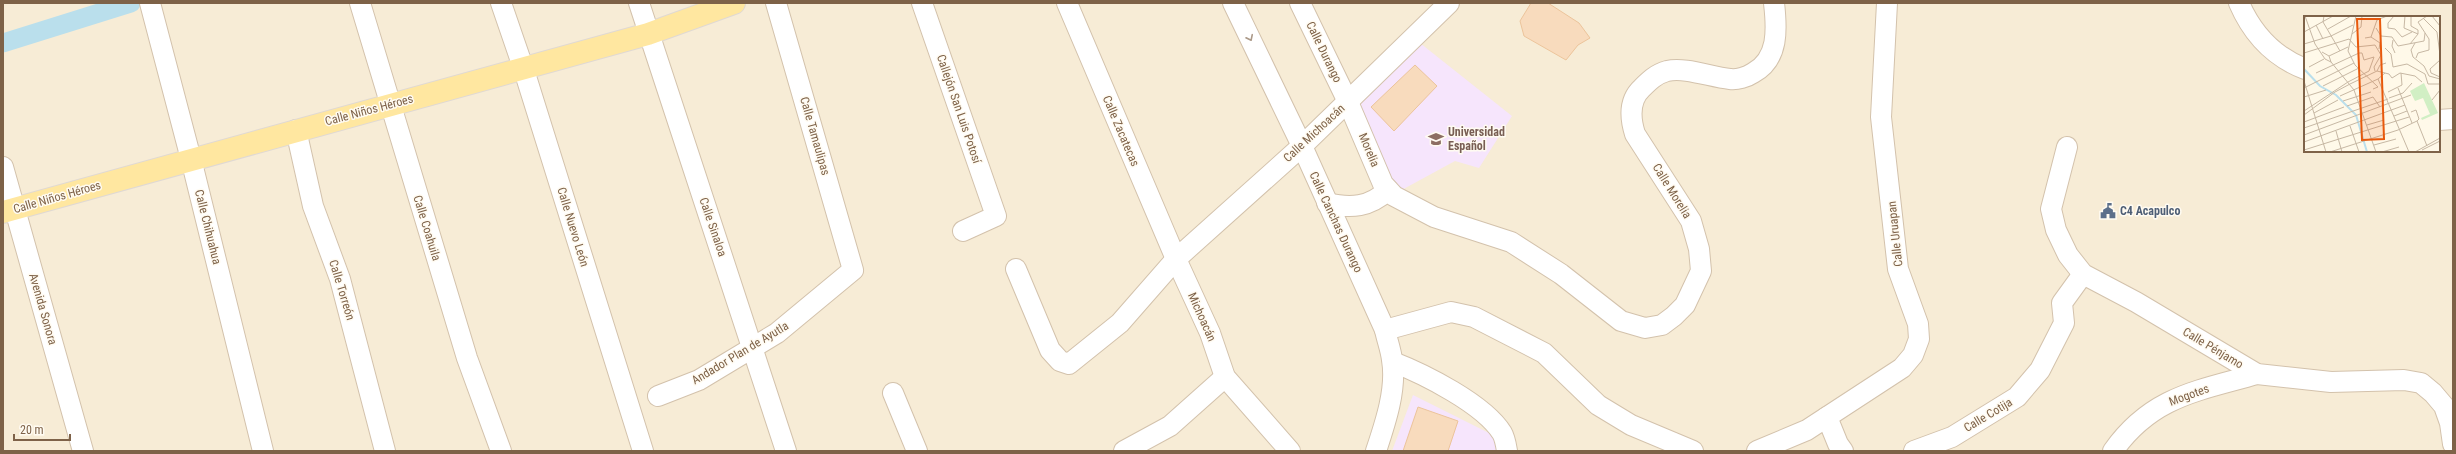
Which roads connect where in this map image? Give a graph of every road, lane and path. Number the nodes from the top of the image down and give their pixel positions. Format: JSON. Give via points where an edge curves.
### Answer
{"nodes":[{"id":1,"x":360,"y":3,"type":"edge"},
{"id":2,"x":501,"y":3,"type":"edge"},
{"id":3,"x":639,"y":3,"type":"edge"},
{"id":4,"x":734,"y":3,"type":"edge"},
{"id":5,"x":776,"y":3,"type":"edge"},
{"id":6,"x":922,"y":3,"type":"edge"},
{"id":7,"x":1067,"y":3,"type":"edge"},
{"id":8,"x":1233,"y":3,"type":"edge"},
{"id":9,"x":1300,"y":3,"type":"edge"},
{"id":10,"x":1448,"y":3,"type":"edge"},
{"id":11,"x":1774,"y":3,"type":"edge"},
{"id":12,"x":1887,"y":3,"type":"edge"},
{"id":13,"x":2239,"y":3,"type":"edge"},
{"id":14,"x":152,"y":11,"type":"edge"},
{"id":15,"x":648,"y":34,"type":"junction"},
{"id":16,"x":523,"y":68,"type":"junction"},
{"id":17,"x":2304,"y":69,"type":"edge"},
{"id":18,"x":1348,"y":102,"type":"junction"},
{"id":19,"x":389,"y":105,"type":"junction"},
{"id":20,"x":2440,"y":120,"type":"edge"},
{"id":21,"x":2453,"y":120,"type":"edge"},
{"id":22,"x":296,"y":130,"type":"junction"},
{"id":23,"x":1302,"y":146,"type":"junction"},
{"id":24,"x":2067,"y":147,"type":"dead end"},
{"id":25,"x":191,"y":159,"type":"junction"},
{"id":26,"x":3,"y":167,"type":"edge"},
{"id":27,"x":1391,"y":193,"type":"junction"},
{"id":28,"x":1327,"y":203,"type":"junction"},
{"id":29,"x":9,"y":211,"type":"edge"},
{"id":30,"x":963,"y":232,"type":"dead end"},
{"id":31,"x":1176,"y":259,"type":"junction"},
{"id":32,"x":1016,"y":269,"type":"dead end"},
{"id":33,"x":853,"y":270,"type":"joint"},
{"id":34,"x":2083,"y":274,"type":"junction"},
{"id":35,"x":1385,"y":330,"type":"junction"},
{"id":36,"x":753,"y":346,"type":"junction"},
{"id":37,"x":1393,"y":362,"type":"junction"},
{"id":38,"x":2257,"y":374,"type":"junction"},
{"id":39,"x":1225,"y":377,"type":"junction"},
{"id":40,"x":893,"y":393,"type":"dead end"},
{"id":41,"x":658,"y":396,"type":"dead end"},
{"id":42,"x":1827,"y":417,"type":"junction"},
{"id":43,"x":2453,"y":444,"type":"edge"},
{"id":44,"x":83,"y":451,"type":"edge"},
{"id":45,"x":263,"y":451,"type":"edge"},
{"id":46,"x":386,"y":451,"type":"edge"},
{"id":47,"x":501,"y":451,"type":"edge"},
{"id":48,"x":643,"y":451,"type":"edge"},
{"id":49,"x":786,"y":451,"type":"edge"},
{"id":50,"x":917,"y":451,"type":"edge"},
{"id":51,"x":1124,"y":451,"type":"edge"},
{"id":52,"x":1290,"y":451,"type":"edge"},
{"id":53,"x":1376,"y":451,"type":"edge"},
{"id":54,"x":1508,"y":451,"type":"edge"},
{"id":55,"x":1693,"y":451,"type":"edge"},
{"id":56,"x":1757,"y":451,"type":"edge"},
{"id":57,"x":1844,"y":451,"type":"edge"},
{"id":58,"x":1914,"y":451,"type":"edge"},
{"id":59,"x":2113,"y":451,"type":"edge"}],
"edges":[{"from":1,"to":19,"type":"street","name":"Calle Coahuila"},
{"from":2,"to":16,"type":"street","name":"Calle Nuevo León"},
{"from":3,"to":15,"type":"street","name":"Calle Sinaloa"},
{"from":4,"to":15,"type":"main road","name":"Calle Niños Héroes"},
{"from":5,"to":33,"type":"street","name":"Calle Tamaulipas"},
{"from":6,"to":30,"type":"street","name":"Callejón San Luis Potosí","via":[[996,216]]},
{"from":7,"to":31,"type":"street","name":"Calle Zacatecas"},
{"from":8,"to":23,"type":"street","name":"Calle Canchas Durango","one_way":true},
{"from":9,"to":18,"type":"street","name":"Calle Durango"},
{"from":10,"to":18,"type":"street","name":"Calle Michoacán"},
{"from":11,"to":27,"type":"street","name":"Calle Morelia","via":[[1777,29],[1773,52],[1763,68],[1748,76],[1732,80],[1667,71],[1654,76],[1639,91],[1632,107],[1631,120],[1635,134],[1681,203],[1691,221],[1700,249],[1702,271],[1685,305],[1662,326],[1645,328],[1621,321],[1561,274],[1511,242],[1434,217]]},
{"from":12,"to":42,"type":"street","name":"Calle Uruapan","via":[[1881,117],[1898,269],[1918,324],[1919,339],[1913,355],[1902,368]]},
{"from":13,"to":17,"type":"street","via":[[2248,25],[2267,46],[2290,63]]},
{"from":14,"to":25,"type":"street","name":"Calle Chihuahua"},
{"from":15,"to":16,"type":"main road","name":"Calle Niños Héroes"},
{"from":15,"to":36,"type":"street","name":"Calle Sinaloa"},
{"from":16,"to":19,"type":"main road","name":"Calle Niños Héroes"},
{"from":16,"to":48,"type":"street","name":"Calle Nuevo León"},
{"from":18,"to":23,"type":"street","name":"Calle Michoacán"},
{"from":18,"to":27,"type":"street","name":"Morelia","via":[[1383,184]]},
{"from":19,"to":22,"type":"main road","name":"Calle Niños Héroes"},
{"from":19,"to":47,"type":"street","name":"Calle Coahuila","via":[[467,358]]},
{"from":20,"to":21,"type":"street"},
{"from":22,"to":25,"type":"main road","name":"Calle Niños Héroes"},
{"from":22,"to":46,"type":"street","name":"Calle Torreón","via":[[313,206],[340,279]]},
{"from":23,"to":28,"type":"street","name":"Calle Canchas Durango"},
{"from":23,"to":31,"type":"street","name":"Calle Michoacán"},
{"from":24,"to":34,"type":"street","name":"Calle Pénjamo","via":[[2050,209],[2068,255]]},
{"from":25,"to":29,"type":"main road","name":"Calle Niños Héroes"},
{"from":25,"to":45,"type":"street","name":"Calle Chihuahua"},
{"from":26,"to":29,"type":"street","name":"Avenida Sonora"},
{"from":27,"to":28,"type":"street","via":[[1359,206],[1344,208]]},
{"from":28,"to":35,"type":"street","name":"Calle Canchas Durango"},
{"from":29,"to":44,"type":"street","name":"Avenida Sonora"},
{"from":31,"to":32,"type":"street","name":"Calle Michoacán","via":[[1120,323],[1069,364],[1060,361],[1050,350]]},
{"from":31,"to":39,"type":"street","name":"Michoacán","via":[[1210,333]]},
{"from":33,"to":36,"type":"street","name":"Andador Plan de Ayutla","via":[[777,333]]},
{"from":34,"to":38,"type":"street","name":"Calle Pénjamo","via":[[2136,302]]},
{"from":34,"to":58,"type":"street","name":"Calle Cotija","via":[[2062,303],[2064,323],[2040,370],[2017,397],[1952,437]]},
{"from":35,"to":37,"type":"street","name":"Calle Canchas Durango"},
{"from":35,"to":55,"type":"street","via":[[1451,312],[1474,316],[1544,353],[1598,405],[1631,425]]},
{"from":36,"to":41,"type":"street","name":"Andador Plan de Ayutla","via":[[699,380]]},
{"from":36,"to":49,"type":"street","name":"Calle Sinaloa"},
{"from":37,"to":53,"type":"street","name":"Calle Canchas Durango","via":[[1391,390]]},
{"from":37,"to":54,"type":"street","via":[[1416,371],[1446,388],[1490,418],[1503,434]]},
{"from":38,"to":43,"type":"street","name":"Calle Pénjamo","via":[[2330,382],[2404,380],[2421,383],[2444,406]]},
{"from":38,"to":59,"type":"street","name":"Mogotes","via":[[2176,397],[2154,409]]},
{"from":39,"to":51,"type":"street","via":[[1170,426]]},
{"from":39,"to":52,"type":"street"},
{"from":40,"to":50,"type":"street"},
{"from":42,"to":56,"type":"street","name":"Calle Uruapan","via":[[1807,430]]},
{"from":42,"to":57,"type":"street","via":[[1838,444]]}]}
